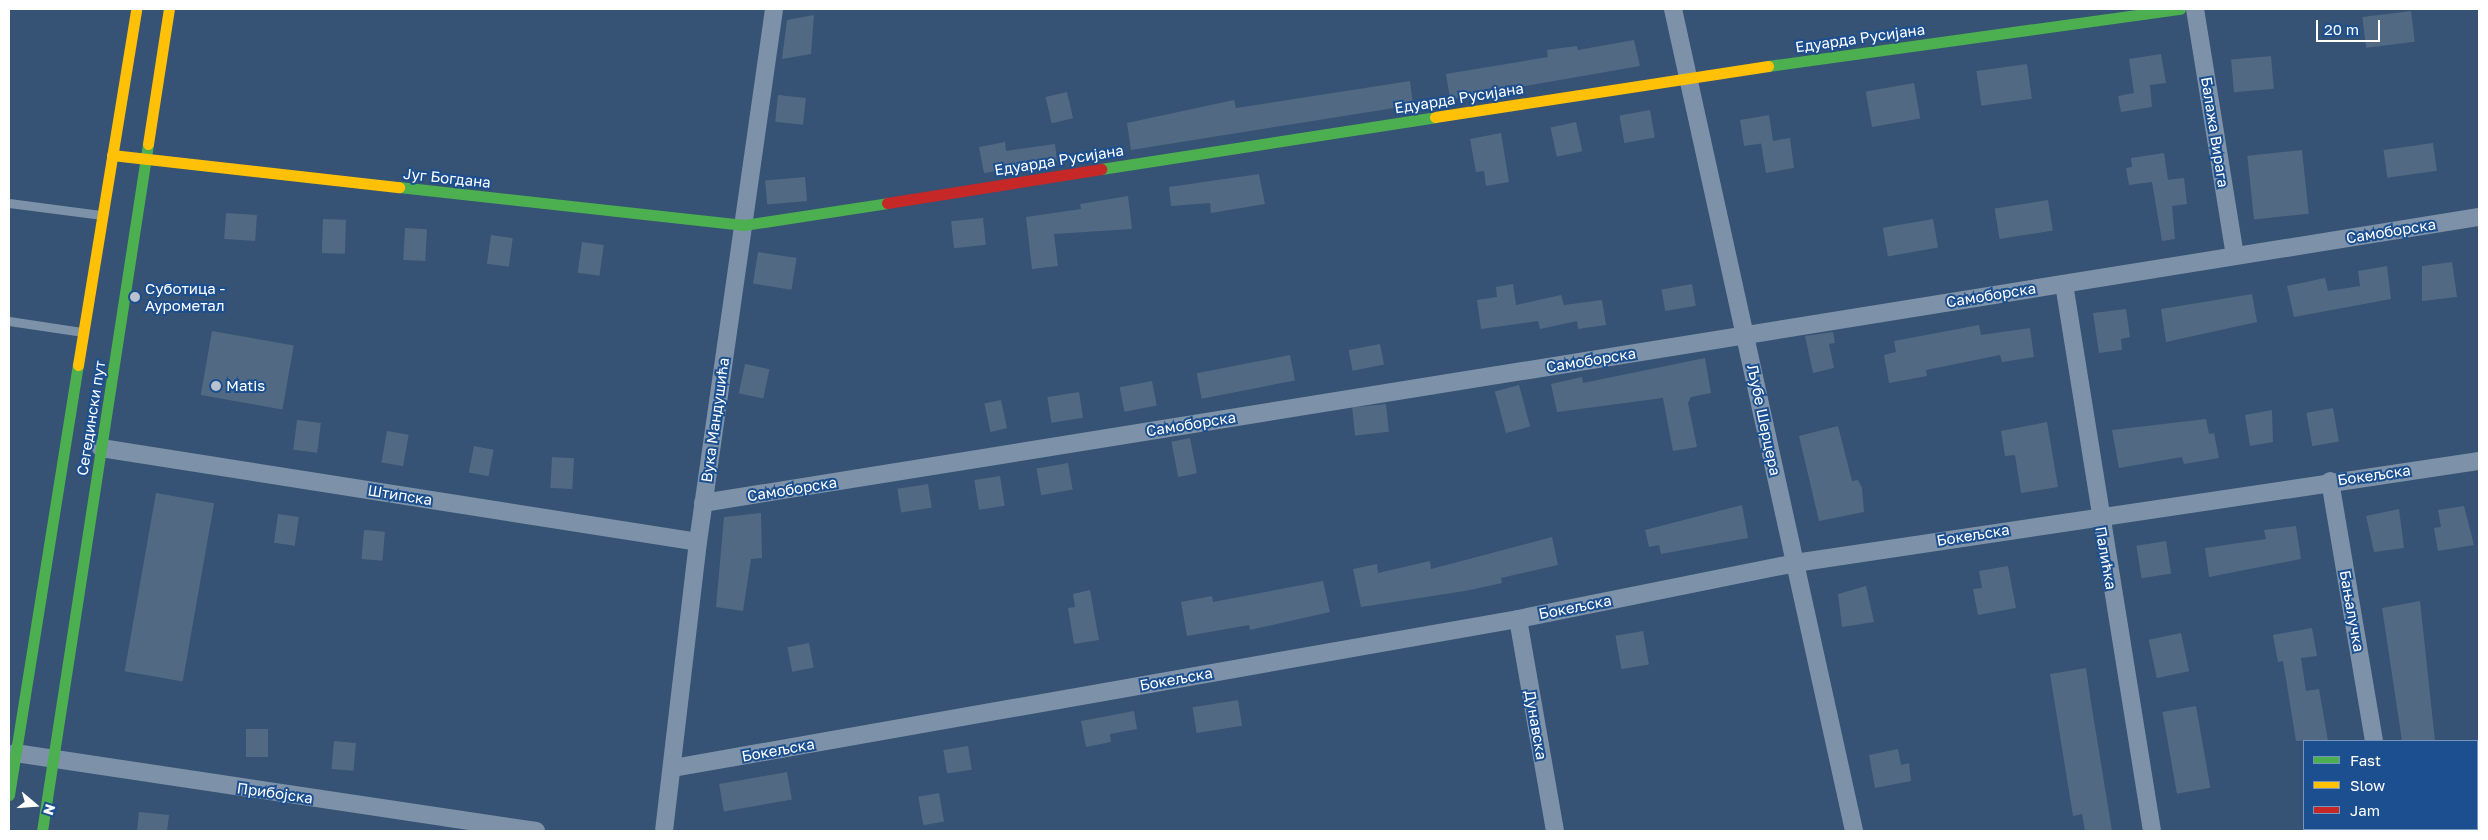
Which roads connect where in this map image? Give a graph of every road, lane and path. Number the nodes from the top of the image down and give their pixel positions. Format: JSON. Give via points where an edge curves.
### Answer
{"nodes":[{"id":1,"x":136,"y":9,"type":"edge"},
{"id":2,"x":168,"y":9,"type":"edge"},
{"id":3,"x":774,"y":9,"type":"edge"},
{"id":4,"x":1673,"y":9,"type":"edge"},
{"id":5,"x":2180,"y":9,"type":"edge"},
{"id":6,"x":2195,"y":9,"type":"edge"},
{"id":7,"x":1687,"y":77,"type":"junction"},
{"id":8,"x":112,"y":155,"type":"junction"},
{"id":9,"x":146,"y":160,"type":"junction"},
{"id":10,"x":9,"y":203,"type":"edge"},
{"id":11,"x":102,"y":215,"type":"junction"},
{"id":12,"x":2479,"y":216,"type":"edge"},
{"id":13,"x":744,"y":225,"type":"junction"},
{"id":14,"x":2235,"y":256,"type":"junction"},
{"id":15,"x":2064,"y":284,"type":"junction"},
{"id":16,"x":9,"y":321,"type":"edge"},
{"id":17,"x":84,"y":332,"type":"junction"},
{"id":18,"x":1746,"y":335,"type":"junction"},
{"id":19,"x":102,"y":448,"type":"junction"},
{"id":20,"x":2479,"y":461,"type":"edge"},
{"id":21,"x":2330,"y":481,"type":"junction"},
{"id":22,"x":703,"y":503,"type":"junction"},
{"id":23,"x":2099,"y":515,"type":"junction"},
{"id":24,"x":698,"y":542,"type":"junction"},
{"id":25,"x":1795,"y":563,"type":"junction"},
{"id":26,"x":1518,"y":618,"type":"junction"},
{"id":27,"x":2374,"y":740,"type":"edge"},
{"id":28,"x":12,"y":753,"type":"edge"},
{"id":29,"x":53,"y":760,"type":"junction"},
{"id":30,"x":673,"y":768,"type":"junction"},
{"id":31,"x":9,"y":795,"type":"edge"},
{"id":32,"x":42,"y":831,"type":"edge"},
{"id":33,"x":536,"y":831,"type":"edge"},
{"id":34,"x":664,"y":831,"type":"edge"},
{"id":35,"x":1555,"y":831,"type":"edge"},
{"id":36,"x":1854,"y":831,"type":"edge"},
{"id":37,"x":2152,"y":831,"type":"edge"}],
"edges":[{"from":1,"to":8,"type":"street","name":"Сегедински пут"},
{"from":2,"to":9,"type":"street","name":"Сегедински пут"},
{"from":3,"to":13,"type":"street","name":"Вука Мандушића"},
{"from":4,"to":7,"type":"street","name":"Љубе Шерцера"},
{"from":5,"to":7,"type":"street","name":"Едуарда Русијана"},
{"from":6,"to":14,"type":"street","name":"Балажа Вирага"},
{"from":7,"to":13,"type":"street","name":"Едуарда Русијана"},
{"from":7,"to":18,"type":"street","name":"Љубе Шерцера"},
{"from":8,"to":9,"type":"street","name":"Југ Богдана"},
{"from":8,"to":11,"type":"street","name":"Сегедински пут"},
{"from":9,"to":13,"type":"street","name":"Југ Богдана"},
{"from":9,"to":19,"type":"street","name":"Сегедински пут"},
{"from":10,"to":11,"type":"lane"},
{"from":11,"to":17,"type":"street","name":"Сегедински пут"},
{"from":12,"to":14,"type":"street","name":"Самоборска"},
{"from":13,"to":22,"type":"street","name":"Вука Мандушића"},
{"from":14,"to":15,"type":"street","name":"Самоборска"},
{"from":15,"to":18,"type":"street","name":"Самоборска"},
{"from":15,"to":23,"type":"street","name":"Палићка"},
{"from":16,"to":17,"type":"lane"},
{"from":17,"to":28,"type":"street","name":"Сегедински пут"},
{"from":18,"to":22,"type":"street","name":"Самоборска"},
{"from":18,"to":25,"type":"street","name":"Љубе Шерцера"},
{"from":19,"to":24,"type":"street","name":"Штипска"},
{"from":19,"to":29,"type":"street","name":"Сегедински пут"},
{"from":20,"to":21,"type":"street","name":"Бокељска"},
{"from":21,"to":23,"type":"street","name":"Бокељска"},
{"from":21,"to":27,"type":"street","name":"Бањалучка"},
{"from":22,"to":24,"type":"street","name":"Вука Мандушића"},
{"from":23,"to":25,"type":"street","name":"Бокељска"},
{"from":23,"to":37,"type":"street","name":"Палићка"},
{"from":24,"to":30,"type":"street","name":"Вука Мандушића"},
{"from":25,"to":26,"type":"street","name":"Бокељска"},
{"from":25,"to":36,"type":"street","name":"Љубе Шерцера"},
{"from":26,"to":30,"type":"street","name":"Бокељска"},
{"from":26,"to":35,"type":"street","name":"Дунавска"},
{"from":28,"to":29,"type":"street","name":"Прибојска"},
{"from":28,"to":31,"type":"street","name":"Сегедински пут"},
{"from":29,"to":32,"type":"street","name":"Сегедински пут"},
{"from":29,"to":33,"type":"street","name":"Прибојска"},
{"from":30,"to":34,"type":"street","name":"Вука Мандушића"}]}
